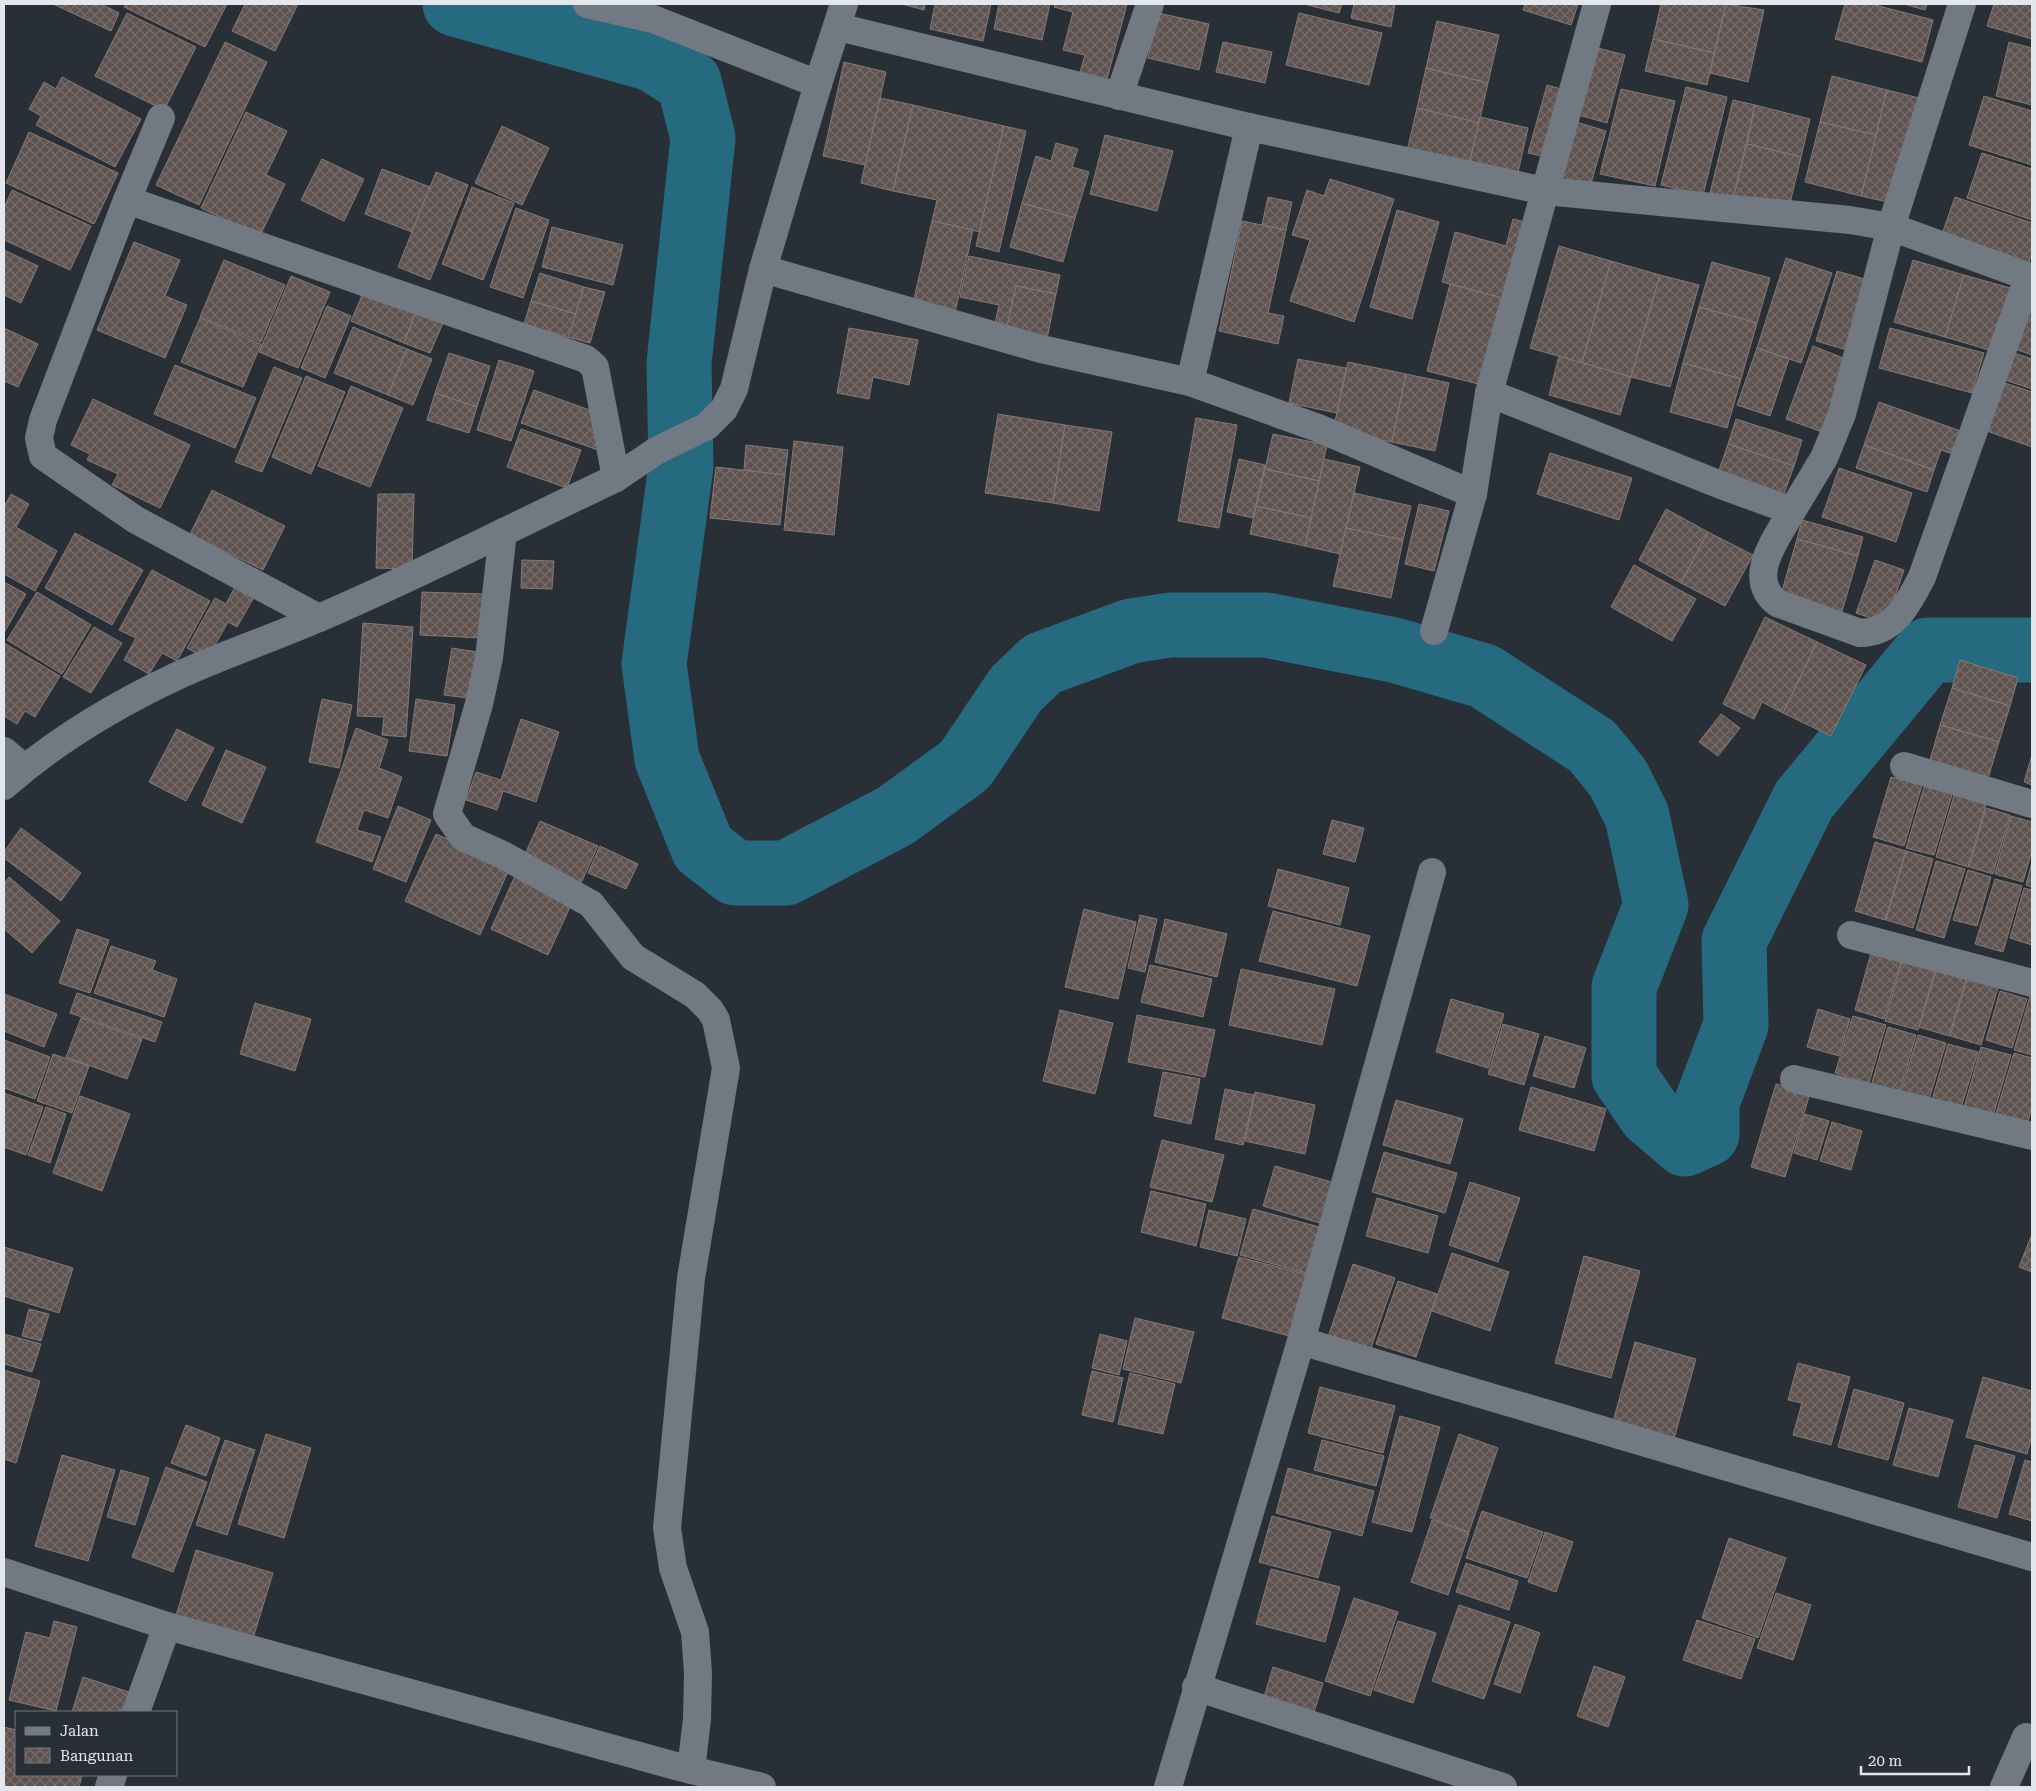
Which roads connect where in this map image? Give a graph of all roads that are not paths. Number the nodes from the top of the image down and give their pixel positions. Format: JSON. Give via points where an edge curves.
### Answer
{"nodes":[{"id":1,"x":587,"y":4,"type":"edge"},
{"id":2,"x":1150,"y":4,"type":"edge"},
{"id":3,"x":1596,"y":4,"type":"edge"},
{"id":4,"x":1962,"y":4,"type":"edge"},
{"id":5,"x":656,"y":12,"type":"edge"},
{"id":6,"x":841,"y":15,"type":"edge"},
{"id":7,"x":818,"y":84,"type":"junction"},
{"id":8,"x":1119,"y":96,"type":"junction"},
{"id":9,"x":161,"y":118,"type":"dead end"},
{"id":10,"x":1249,"y":127,"type":"junction"},
{"id":11,"x":1545,"y":191,"type":"junction"},
{"id":12,"x":127,"y":200,"type":"junction"},
{"id":13,"x":1891,"y":227,"type":"junction"},
{"id":14,"x":763,"y":269,"type":"junction"},
{"id":15,"x":2030,"y":278,"type":"edge"},
{"id":16,"x":1190,"y":382,"type":"junction"},
{"id":17,"x":1489,"y":394,"type":"junction"},
{"id":18,"x":616,"y":478,"type":"junction"},
{"id":19,"x":1473,"y":494,"type":"junction"},
{"id":20,"x":1792,"y":511,"type":"junction"},
{"id":21,"x":503,"y":532,"type":"junction"},
{"id":22,"x":319,"y":618,"type":"junction"},
{"id":23,"x":1434,"y":631,"type":"dead end"},
{"id":24,"x":14,"y":760,"type":"edge"},
{"id":25,"x":1904,"y":766,"type":"dead end"},
{"id":26,"x":4,"y":786,"type":"edge"},
{"id":27,"x":2032,"y":804,"type":"edge"},
{"id":28,"x":1432,"y":872,"type":"dead end"},
{"id":29,"x":1851,"y":935,"type":"dead end"},
{"id":30,"x":2032,"y":983,"type":"edge"},
{"id":31,"x":1794,"y":1080,"type":"dead end"},
{"id":32,"x":2032,"y":1136,"type":"edge"},
{"id":33,"x":1300,"y":1341,"type":"junction"},
{"id":34,"x":2032,"y":1557,"type":"edge"},
{"id":35,"x":4,"y":1572,"type":"edge"},
{"id":36,"x":167,"y":1626,"type":"junction"},
{"id":37,"x":1196,"y":1687,"type":"junction"},
{"id":38,"x":136,"y":1711,"type":"edge"},
{"id":39,"x":2026,"y":1737,"type":"dead end"},
{"id":40,"x":691,"y":1770,"type":"junction"},
{"id":41,"x":762,"y":1787,"type":"edge"},
{"id":42,"x":1168,"y":1787,"type":"edge"},
{"id":43,"x":1503,"y":1787,"type":"edge"},
{"id":44,"x":2004,"y":1787,"type":"edge"}],
"edges":[{"from":1,"to":5,"type":"street"},
{"from":2,"to":8,"type":"street"},
{"from":3,"to":11,"type":"street"},
{"from":4,"to":13,"type":"street"},
{"from":5,"to":7,"type":"street"},
{"from":6,"to":7,"type":"street"},
{"from":6,"to":8,"type":"street"},
{"from":7,"to":14,"type":"street"},
{"from":8,"to":10,"type":"street"},
{"from":9,"to":12,"type":"street"},
{"from":10,"to":11,"type":"street"},
{"from":10,"to":16,"type":"street"},
{"from":11,"to":13,"type":"street","via":[[1850,220]]},
{"from":11,"to":17,"type":"street"},
{"from":12,"to":18,"type":"street","via":[[586,359],[595,367]]},
{"from":12,"to":22,"type":"street","via":[[42,420],[39,438],[43,456],[136,520]]},
{"from":13,"to":15,"type":"street"},
{"from":13,"to":20,"type":"street","via":[[1842,414],[1824,458]]},
{"from":14,"to":16,"type":"street","via":[[1041,349]]},
{"from":14,"to":18,"type":"street","via":[[734,389],[724,409],[707,426],[656,451]]},
{"from":15,"to":20,"type":"street","via":[[1922,577],[1897,618],[1875,633],[1860,633],[1777,603],[1767,596],[1762,572]]},
{"from":16,"to":19,"type":"street","via":[[1318,428]]},
{"from":17,"to":19,"type":"street"},
{"from":17,"to":20,"type":"street"},
{"from":18,"to":21,"type":"street"},
{"from":19,"to":23,"type":"street"},
{"from":21,"to":22,"type":"street"},
{"from":21,"to":40,"type":"street","via":[[489,658],[447,814],[464,837],[591,904],[633,957],[695,995],[710,1010],[722,1044],[726,1068],[691,1278],[667,1528],[673,1568],[695,1632],[697,1720]]},
{"from":22,"to":24,"type":"street","via":[[180,675],[137,696],[78,732]]},
{"from":24,"to":26,"type":"street"},
{"from":25,"to":27,"type":"street"},
{"from":28,"to":33,"type":"street"},
{"from":29,"to":30,"type":"street"},
{"from":31,"to":32,"type":"street"},
{"from":33,"to":34,"type":"street"},
{"from":33,"to":37,"type":"street"},
{"from":35,"to":36,"type":"street"},
{"from":36,"to":38,"type":"street"},
{"from":36,"to":40,"type":"street"},
{"from":37,"to":42,"type":"street"},
{"from":37,"to":43,"type":"street"},
{"from":39,"to":44,"type":"street"},
{"from":40,"to":41,"type":"street"}]}
